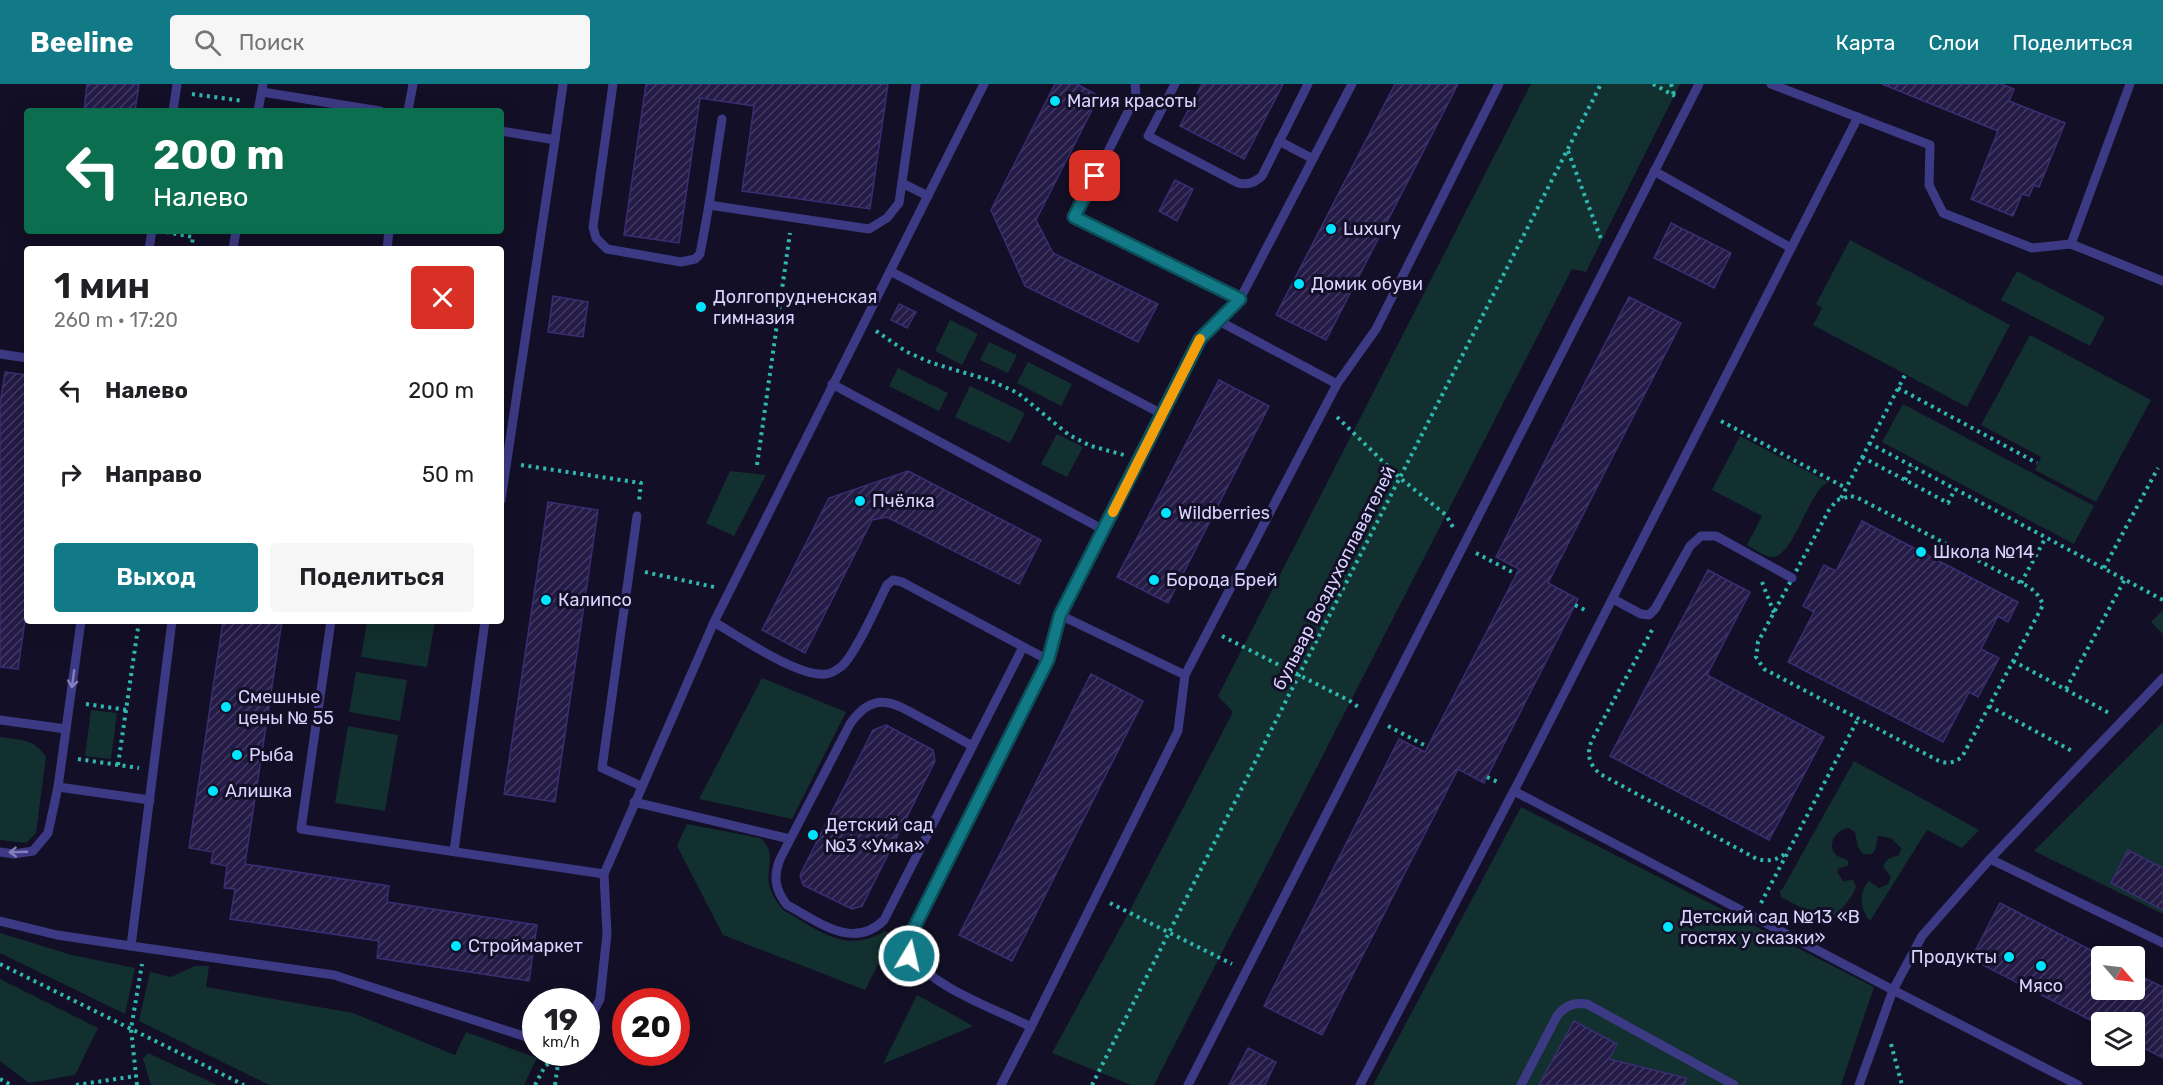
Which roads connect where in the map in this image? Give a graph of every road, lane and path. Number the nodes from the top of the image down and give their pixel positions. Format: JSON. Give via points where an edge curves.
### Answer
{"nodes":[{"id":1,"x":413,"y":84,"type":"edge"},
{"id":2,"x":563,"y":84,"type":"edge"},
{"id":3,"x":613,"y":84,"type":"edge"},
{"id":4,"x":916,"y":84,"type":"edge"},
{"id":5,"x":984,"y":84,"type":"edge"},
{"id":6,"x":1135,"y":84,"type":"edge"},
{"id":7,"x":1175,"y":84,"type":"edge"},
{"id":8,"x":1308,"y":84,"type":"edge"},
{"id":9,"x":1352,"y":84,"type":"edge"},
{"id":10,"x":1499,"y":84,"type":"edge"},
{"id":11,"x":1601,"y":84,"type":"edge"},
{"id":12,"x":1653,"y":84,"type":"edge"},
{"id":13,"x":1671,"y":84,"type":"edge"},
{"id":14,"x":1699,"y":84,"type":"edge"},
{"id":15,"x":1771,"y":84,"type":"edge"},
{"id":16,"x":2130,"y":84,"type":"edge"},
{"id":17,"x":177,"y":88,"type":"edge"},
{"id":18,"x":262,"y":88,"type":"edge"},
{"id":19,"x":1675,"y":95,"type":"junction"},
{"id":20,"x":1689,"y":103,"type":"junction"},
{"id":21,"x":259,"y":107,"type":"edge"},
{"id":22,"x":174,"y":108,"type":"edge"},
{"id":23,"x":365,"y":108,"type":"edge"},
{"id":24,"x":409,"y":108,"type":"edge"},
{"id":25,"x":1858,"y":117,"type":"junction"},
{"id":26,"x":722,"y":119,"type":"dead end"},
{"id":27,"x":504,"y":132,"type":"edge"},
{"id":28,"x":555,"y":140,"type":"junction"},
{"id":29,"x":1279,"y":141,"type":"junction"},
{"id":30,"x":1568,"y":150,"type":"junction"},
{"id":31,"x":1313,"y":159,"type":"junction"},
{"id":32,"x":1654,"y":171,"type":"junction"},
{"id":33,"x":902,"y":183,"type":"junction"},
{"id":34,"x":928,"y":196,"type":"junction"},
{"id":35,"x":709,"y":205,"type":"junction"},
{"id":36,"x":793,"y":218,"type":"junction"},
{"id":37,"x":178,"y":234,"type":"edge"},
{"id":38,"x":2071,"y":244,"type":"junction"},
{"id":39,"x":192,"y":246,"type":"edge"},
{"id":40,"x":1791,"y":248,"type":"junction"},
{"id":41,"x":1609,"y":260,"type":"junction"},
{"id":42,"x":890,"y":271,"type":"junction"},
{"id":43,"x":2163,"y":281,"type":"edge"},
{"id":44,"x":1240,"y":299,"type":"junction"},
{"id":45,"x":1219,"y":321,"type":"junction"},
{"id":46,"x":863,"y":322,"type":"junction"},
{"id":47,"x":0,"y":354,"type":"edge"},
{"id":48,"x":24,"y":358,"type":"edge"},
{"id":49,"x":1905,"y":375,"type":"dead end"},
{"id":50,"x":832,"y":384,"type":"junction"},
{"id":51,"x":1337,"y":384,"type":"junction"},
{"id":52,"x":1898,"y":388,"type":"junction"},
{"id":53,"x":1326,"y":405,"type":"junction"},
{"id":54,"x":1707,"y":413,"type":"junction"},
{"id":55,"x":1162,"y":414,"type":"junction"},
{"id":56,"x":1869,"y":442,"type":"junction"},
{"id":57,"x":1862,"y":457,"type":"junction"},
{"id":58,"x":1139,"y":459,"type":"junction"},
{"id":59,"x":507,"y":462,"type":"junction"},
{"id":60,"x":2037,"y":463,"type":"dead end"},
{"id":61,"x":757,"y":465,"type":"dead end"},
{"id":62,"x":1912,"y":466,"type":"junction"},
{"id":63,"x":2158,"y":468,"type":"dead end"},
{"id":64,"x":1400,"y":478,"type":"junction"},
{"id":65,"x":1905,"y":480,"type":"junction"},
{"id":66,"x":504,"y":481,"type":"edge"},
{"id":67,"x":1846,"y":488,"type":"junction"},
{"id":68,"x":1955,"y":488,"type":"junction"},
{"id":69,"x":1840,"y":499,"type":"junction"},
{"id":70,"x":637,"y":516,"type":"joint"},
{"id":71,"x":1104,"y":530,"type":"junction"},
{"id":72,"x":2046,"y":537,"type":"junction"},
{"id":73,"x":1463,"y":546,"type":"junction"},
{"id":74,"x":2104,"y":568,"type":"junction"},
{"id":75,"x":630,"y":569,"type":"junction"},
{"id":76,"x":1516,"y":574,"type":"dead end"},
{"id":77,"x":1760,"y":578,"type":"dead end"},
{"id":78,"x":1792,"y":578,"type":"junction"},
{"id":79,"x":2125,"y":579,"type":"junction"},
{"id":80,"x":2021,"y":584,"type":"junction"},
{"id":81,"x":729,"y":590,"type":"junction"},
{"id":82,"x":1613,"y":599,"type":"junction"},
{"id":83,"x":2163,"y":600,"type":"edge"},
{"id":84,"x":1774,"y":613,"type":"junction"},
{"id":85,"x":1060,"y":615,"type":"junction"},
{"id":86,"x":714,"y":622,"type":"junction"},
{"id":87,"x":81,"y":624,"type":"edge"},
{"id":88,"x":139,"y":624,"type":"edge"},
{"id":89,"x":172,"y":624,"type":"edge"},
{"id":90,"x":331,"y":624,"type":"edge"},
{"id":91,"x":485,"y":624,"type":"edge"},
{"id":92,"x":1653,"y":627,"type":"dead end"},
{"id":93,"x":1208,"y":629,"type":"junction"},
{"id":94,"x":1023,"y":647,"type":"junction"},
{"id":95,"x":1048,"y":660,"type":"junction"},
{"id":96,"x":2013,"y":661,"type":"junction"},
{"id":97,"x":1185,"y":675,"type":"junction"},
{"id":98,"x":1299,"y":675,"type":"junction"},
{"id":99,"x":2163,"y":678,"type":"edge"},
{"id":100,"x":2066,"y":689,"type":"junction"},
{"id":101,"x":69,"y":702,"type":"junction"},
{"id":102,"x":2094,"y":705,"type":"dead end"},
{"id":103,"x":1989,"y":706,"type":"junction"},
{"id":104,"x":127,"y":710,"type":"junction"},
{"id":105,"x":1374,"y":719,"type":"junction"},
{"id":106,"x":1858,"y":719,"type":"junction"},
{"id":107,"x":0,"y":720,"type":"edge"},
{"id":108,"x":66,"y":729,"type":"junction"},
{"id":109,"x":972,"y":746,"type":"junction"},
{"id":110,"x":1428,"y":747,"type":"dead end"},
{"id":111,"x":2070,"y":749,"type":"dead end"},
{"id":112,"x":62,"y":756,"type":"junction"},
{"id":113,"x":118,"y":765,"type":"junction"},
{"id":114,"x":153,"y":770,"type":"junction"},
{"id":115,"x":641,"y":786,"type":"junction"},
{"id":116,"x":58,"y":787,"type":"junction"},
{"id":117,"x":1514,"y":790,"type":"junction"},
{"id":118,"x":150,"y":800,"type":"junction"},
{"id":119,"x":634,"y":802,"type":"junction"},
{"id":120,"x":790,"y":839,"type":"junction"},
{"id":121,"x":1788,"y":850,"type":"junction"},
{"id":122,"x":454,"y":851,"type":"junction"},
{"id":123,"x":0,"y":852,"type":"edge"},
{"id":124,"x":1990,"y":859,"type":"junction"},
{"id":125,"x":604,"y":874,"type":"junction"},
{"id":126,"x":1096,"y":896,"type":"junction"},
{"id":127,"x":1753,"y":917,"type":"junction"},
{"id":128,"x":0,"y":921,"type":"edge"},
{"id":129,"x":1169,"y":934,"type":"junction"},
{"id":130,"x":2163,"y":943,"type":"edge"},
{"id":131,"x":131,"y":946,"type":"junction"},
{"id":132,"x":145,"y":948,"type":"junction"},
{"id":133,"x":0,"y":964,"type":"edge"},
{"id":134,"x":1246,"y":971,"type":"junction"},
{"id":135,"x":1893,"y":990,"type":"junction"},
{"id":136,"x":600,"y":999,"type":"edge"},
{"id":137,"x":1884,"y":1017,"type":"junction"},
{"id":138,"x":1031,"y":1027,"type":"junction"},
{"id":139,"x":130,"y":1029,"type":"junction"},
{"id":140,"x":522,"y":1035,"type":"edge"},
{"id":141,"x":544,"y":1066,"type":"edge"},
{"id":142,"x":558,"y":1066,"type":"edge"},
{"id":143,"x":136,"y":1076,"type":"junction"},
{"id":144,"x":0,"y":1079,"type":"edge"},
{"id":145,"x":11,"y":1085,"type":"edge"},
{"id":146,"x":76,"y":1085,"type":"edge"},
{"id":147,"x":137,"y":1085,"type":"edge"},
{"id":148,"x":244,"y":1085,"type":"edge"},
{"id":149,"x":535,"y":1085,"type":"edge"},
{"id":150,"x":555,"y":1085,"type":"edge"},
{"id":151,"x":1001,"y":1085,"type":"edge"},
{"id":152,"x":1092,"y":1085,"type":"edge"},
{"id":153,"x":1188,"y":1085,"type":"edge"},
{"id":154,"x":1360,"y":1085,"type":"edge"},
{"id":155,"x":1521,"y":1085,"type":"edge"},
{"id":156,"x":1734,"y":1085,"type":"edge"},
{"id":157,"x":1858,"y":1085,"type":"edge"},
{"id":158,"x":1902,"y":1085,"type":"edge"},
{"id":159,"x":2078,"y":1085,"type":"edge"}],
"edges":[{"from":1,"to":24,"type":"lane"},
{"from":2,"to":28,"type":"lane"},
{"from":3,"to":35,"type":"lane","via":[[593,226],[596,238],[607,249],[689,262],[702,247]]},
{"from":4,"to":33,"type":"lane"},
{"from":5,"to":34,"type":"lane"},
{"from":6,"to":44,"type":"lane","via":[[1136,96],[1074,217]]},
{"from":7,"to":29,"type":"lane","via":[[1148,136],[1245,184],[1262,176]]},
{"from":8,"to":29,"type":"lane"},
{"from":9,"to":31,"type":"lane"},
{"from":10,"to":51,"type":"lane","via":[[1376,329]]},
{"from":11,"to":30,"type":"path","name":"бульвар Воздухоплавателей"},
{"from":12,"to":19,"type":"path"},
{"from":13,"to":19,"type":"path"},
{"from":14,"to":20,"type":"lane"},
{"from":15,"to":25,"type":"lane"},
{"from":16,"to":38,"type":"lane"},
{"from":17,"to":21,"type":"path"},
{"from":17,"to":22,"type":"lane"},
{"from":18,"to":21,"type":"lane"},
{"from":18,"to":23,"type":"lane"},
{"from":19,"to":20,"type":"path"},
{"from":20,"to":32,"type":"lane"},
{"from":25,"to":38,"type":"lane","via":[[1930,145],[1929,185],[1942,213],[2032,248]]},
{"from":25,"to":40,"type":"lane"},
{"from":26,"to":35,"type":"lane"},
{"from":27,"to":28,"type":"lane"},
{"from":28,"to":59,"type":"lane"},
{"from":29,"to":31,"type":"lane"},
{"from":30,"to":41,"type":"path"},
{"from":30,"to":64,"type":"path","name":"бульвар Воздухоплавателей"},
{"from":31,"to":44,"type":"lane"},
{"from":32,"to":40,"type":"lane"},
{"from":32,"to":41,"type":"lane"},
{"from":33,"to":34,"type":"lane"},
{"from":33,"to":36,"type":"lane","via":[[893,211],[869,229]]},
{"from":34,"to":42,"type":"lane"},
{"from":35,"to":36,"type":"lane"},
{"from":36,"to":61,"type":"path"},
{"from":37,"to":39,"type":"path","via":[[193,237]]},
{"from":38,"to":43,"type":"lane"},
{"from":40,"to":54,"type":"lane"},
{"from":41,"to":73,"type":"lane"},
{"from":42,"to":46,"type":"lane"},
{"from":42,"to":55,"type":"lane"},
{"from":44,"to":45,"type":"lane"},
{"from":45,"to":51,"type":"lane"},
{"from":45,"to":55,"type":"lane","via":[[1200,339]]},
{"from":46,"to":50,"type":"lane"},
{"from":46,"to":58,"type":"path","via":[[907,352],[1018,393],[1069,435],[1091,446]]},
{"from":47,"to":48,"type":"lane"},
{"from":49,"to":52,"type":"path"},
{"from":50,"to":71,"type":"lane"},
{"from":50,"to":81,"type":"lane"},
{"from":51,"to":53,"type":"lane"},
{"from":52,"to":56,"type":"path"},
{"from":52,"to":60,"type":"path"},
{"from":53,"to":64,"type":"path"},
{"from":53,"to":93,"type":"lane"},
{"from":54,"to":67,"type":"path"},
{"from":54,"to":82,"type":"lane"},
{"from":55,"to":58,"type":"lane"},
{"from":56,"to":57,"type":"path"},
{"from":56,"to":62,"type":"path"},
{"from":57,"to":65,"type":"path"},
{"from":57,"to":67,"type":"path"},
{"from":58,"to":71,"type":"lane"},
{"from":59,"to":66,"type":"lane"},
{"from":59,"to":70,"type":"path","via":[[641,483]]},
{"from":62,"to":65,"type":"path"},
{"from":62,"to":68,"type":"path"},
{"from":63,"to":74,"type":"path"},
{"from":64,"to":73,"type":"path","via":[[1446,514]]},
{"from":64,"to":98,"type":"path","name":"бульвар Воздухоплавателей"},
{"from":65,"to":68,"type":"path","via":[[1948,503]]},
{"from":67,"to":69,"type":"path"},
{"from":68,"to":72,"type":"path"},
{"from":69,"to":78,"type":"path","via":[[1829,510]]},
{"from":69,"to":80,"type":"path","via":[[1858,498]]},
{"from":70,"to":75,"type":"lane"},
{"from":71,"to":85,"type":"lane"},
{"from":72,"to":74,"type":"path"},
{"from":72,"to":80,"type":"path"},
{"from":73,"to":76,"type":"path"},
{"from":73,"to":105,"type":"lane"},
{"from":74,"to":79,"type":"path"},
{"from":75,"to":81,"type":"path"},
{"from":75,"to":115,"type":"lane","via":[[602,768]]},
{"from":77,"to":84,"type":"path"},
{"from":78,"to":82,"type":"lane","via":[[1716,536],[1701,536],[1690,546],[1649,615]]},
{"from":78,"to":84,"type":"path"},
{"from":79,"to":83,"type":"path"},
{"from":79,"to":100,"type":"path"},
{"from":80,"to":96,"type":"path","via":[[2034,591],[2043,605]]},
{"from":81,"to":86,"type":"lane"},
{"from":82,"to":117,"type":"lane"},
{"from":84,"to":106,"type":"path","via":[[1755,649],[1759,664]]},
{"from":85,"to":95,"type":"lane"},
{"from":85,"to":97,"type":"lane"},
{"from":86,"to":94,"type":"lane","via":[[790,665],[826,675],[842,666],[851,654],[893,580]]},
{"from":86,"to":115,"type":"lane"},
{"from":87,"to":101,"type":"lane","one_way":true},
{"from":88,"to":104,"type":"path"},
{"from":89,"to":114,"type":"lane"},
{"from":90,"to":122,"type":"lane","via":[[300,829]]},
{"from":91,"to":122,"type":"lane"},
{"from":92,"to":121,"type":"path","via":[[1592,740],[1588,754],[1593,768],[1757,859],[1771,860]]},
{"from":93,"to":97,"type":"lane"},
{"from":93,"to":98,"type":"path"},
{"from":94,"to":95,"type":"lane"},
{"from":94,"to":109,"type":"lane"},
{"from":95,"to":138,"type":"lane","via":[[911,934],[909,956],[947,987]]},
{"from":96,"to":100,"type":"path"},
{"from":96,"to":103,"type":"path"},
{"from":97,"to":126,"type":"lane","via":[[1178,731]]},
{"from":98,"to":105,"type":"path","via":[[1350,701]]},
{"from":98,"to":129,"type":"path","name":"бульвар Воздухоплавателей"},
{"from":99,"to":124,"type":"lane"},
{"from":100,"to":102,"type":"path"},
{"from":101,"to":104,"type":"path"},
{"from":101,"to":108,"type":"lane"},
{"from":103,"to":106,"type":"path","via":[[1962,757],[1948,763]]},
{"from":103,"to":111,"type":"path"},
{"from":104,"to":113,"type":"path"},
{"from":105,"to":110,"type":"path"},
{"from":105,"to":134,"type":"lane"},
{"from":106,"to":121,"type":"path"},
{"from":107,"to":108,"type":"lane"},
{"from":108,"to":112,"type":"lane"},
{"from":109,"to":120,"type":"lane","via":[[894,703],[863,708],[850,724]]},
{"from":109,"to":120,"type":"lane","via":[[884,920],[871,930],[852,935],[841,933],[787,905],[778,892],[775,876]]},
{"from":112,"to":113,"type":"path"},
{"from":112,"to":116,"type":"lane"},
{"from":113,"to":114,"type":"path"},
{"from":114,"to":118,"type":"lane"},
{"from":115,"to":119,"type":"lane"},
{"from":116,"to":118,"type":"lane"},
{"from":116,"to":123,"type":"lane","one_way":true,"via":[[48,833],[33,851]]},
{"from":117,"to":127,"type":"lane"},
{"from":117,"to":154,"type":"lane"},
{"from":118,"to":131,"type":"lane"},
{"from":119,"to":120,"type":"lane"},
{"from":119,"to":125,"type":"lane"},
{"from":121,"to":127,"type":"path"},
{"from":122,"to":125,"type":"lane"},
{"from":124,"to":130,"type":"lane"},
{"from":124,"to":135,"type":"lane","via":[[1922,936]]},
{"from":125,"to":136,"type":"lane","via":[[607,934]]},
{"from":126,"to":129,"type":"path"},
{"from":126,"to":138,"type":"lane"},
{"from":127,"to":135,"type":"lane"},
{"from":128,"to":131,"type":"lane","via":[[57,936]]},
{"from":129,"to":134,"type":"path"},
{"from":129,"to":152,"type":"path","name":"бульвар Воздухоплавателей"},
{"from":131,"to":132,"type":"lane"},
{"from":132,"to":139,"type":"path"},
{"from":132,"to":140,"type":"lane","via":[[334,975]]},
{"from":133,"to":139,"type":"path"},
{"from":134,"to":153,"type":"lane"},
{"from":135,"to":137,"type":"lane"},
{"from":135,"to":159,"type":"lane"},
{"from":137,"to":157,"type":"lane"},
{"from":137,"to":158,"type":"path"},
{"from":138,"to":151,"type":"lane"},
{"from":139,"to":143,"type":"path"},
{"from":139,"to":148,"type":"path"},
{"from":141,"to":149,"type":"path"},
{"from":142,"to":150,"type":"path"},
{"from":143,"to":146,"type":"path"},
{"from":143,"to":147,"type":"path"},
{"from":144,"to":145,"type":"path"},
{"from":155,"to":156,"type":"lane","via":[[1557,1016],[1571,1004],[1579,1003]]}]}
